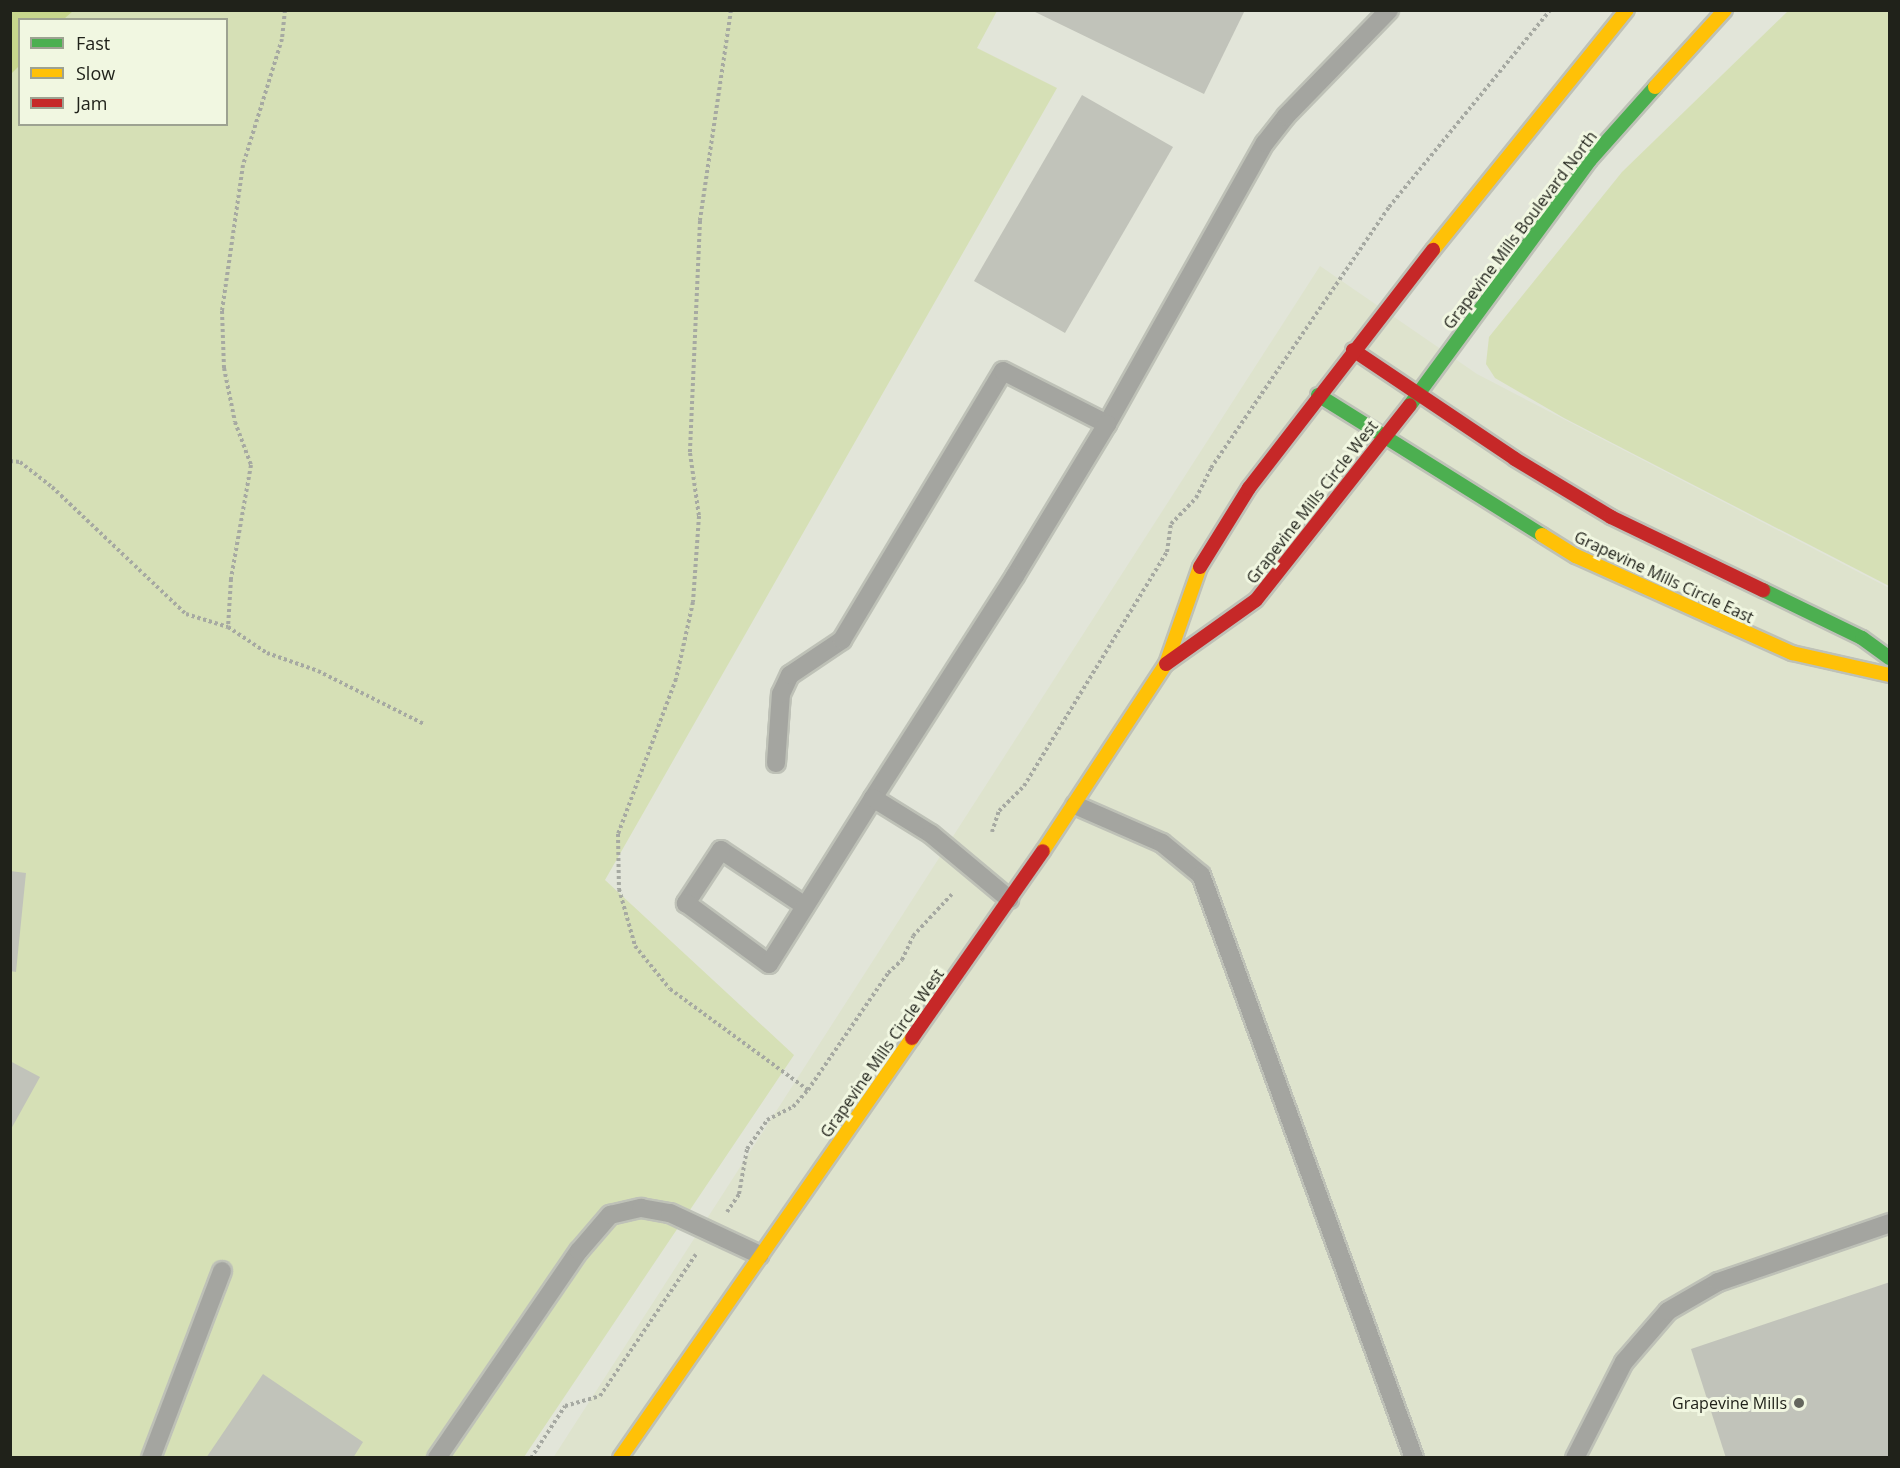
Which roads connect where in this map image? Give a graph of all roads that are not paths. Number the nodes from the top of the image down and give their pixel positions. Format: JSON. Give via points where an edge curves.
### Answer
{"nodes":[{"id":1,"x":1389,"y":10,"type":"edge"},
{"id":2,"x":1627,"y":10,"type":"edge"},
{"id":3,"x":1725,"y":10,"type":"edge"},
{"id":4,"x":1353,"y":350,"type":"junction"},
{"id":5,"x":1418,"y":394,"type":"junction"},
{"id":6,"x":1318,"y":395,"type":"junction"},
{"id":7,"x":1107,"y":424,"type":"junction"},
{"id":8,"x":1382,"y":438,"type":"junction"},
{"id":9,"x":1890,"y":658,"type":"edge"},
{"id":10,"x":1166,"y":664,"type":"junction"},
{"id":11,"x":1890,"y":675,"type":"edge"},
{"id":12,"x":776,"y":763,"type":"dead end"},
{"id":13,"x":873,"y":798,"type":"junction"},
{"id":14,"x":1075,"y":805,"type":"junction"},
{"id":15,"x":1009,"y":899,"type":"junction"},
{"id":16,"x":805,"y":906,"type":"junction"},
{"id":17,"x":1890,"y":1223,"type":"edge"},
{"id":18,"x":760,"y":1255,"type":"junction"},
{"id":19,"x":222,"y":1271,"type":"dead end"},
{"id":20,"x":151,"y":1458,"type":"edge"},
{"id":21,"x":437,"y":1458,"type":"edge"},
{"id":22,"x":620,"y":1458,"type":"edge"},
{"id":23,"x":1414,"y":1458,"type":"edge"},
{"id":24,"x":1575,"y":1458,"type":"edge"}],
"edges":[{"from":1,"to":7,"type":"lane","via":[[1286,116],[1265,143]]},
{"from":2,"to":4,"type":"street"},
{"from":3,"to":5,"type":"street","name":"Grapevine Mills Boulevard North","via":[[1590,160]]},
{"from":4,"to":5,"type":"street","name":"Grapevine Mills Circle East"},
{"from":4,"to":6,"type":"street","name":"Grapevine Mills Circle West"},
{"from":5,"to":8,"type":"street","name":"Grapevine Mills Circle West"},
{"from":5,"to":9,"type":"street","name":"Grapevine Mills Circle East","via":[[1611,517],[1862,638]]},
{"from":6,"to":8,"type":"street","name":"Grapevine Mills Circle East"},
{"from":6,"to":10,"type":"street","name":"Grapevine Mills Circle West","via":[[1249,488],[1199,569]]},
{"from":7,"to":12,"type":"lane","via":[[1003,371],[842,640],[790,675],[782,694]]},
{"from":7,"to":13,"type":"lane"},
{"from":8,"to":10,"type":"street","name":"Grapevine Mills Circle West","via":[[1256,600]]},
{"from":8,"to":11,"type":"street","name":"Grapevine Mills Circle East","via":[[1576,556],[1655,595],[1792,653]]},
{"from":10,"to":14,"type":"street","name":"Grapevine Mills Circle West"},
{"from":13,"to":15,"type":"lane","via":[[931,834]]},
{"from":13,"to":16,"type":"lane"},
{"from":14,"to":15,"type":"street","name":"Grapevine Mills Circle West"},
{"from":14,"to":23,"type":"lane","via":[[1162,843],[1201,875]]},
{"from":15,"to":18,"type":"street","name":"Grapevine Mills Circle West"},
{"from":16,"to":16,"type":"lane","via":[[770,964],[686,903],[721,850]]},
{"from":17,"to":24,"type":"lane","via":[[1718,1282],[1668,1311],[1624,1362]]},
{"from":18,"to":21,"type":"lane","via":[[670,1213],[641,1208],[610,1215],[579,1251]]},
{"from":18,"to":22,"type":"street","name":"Grapevine Mills Circle West"},
{"from":19,"to":20,"type":"lane"}]}
